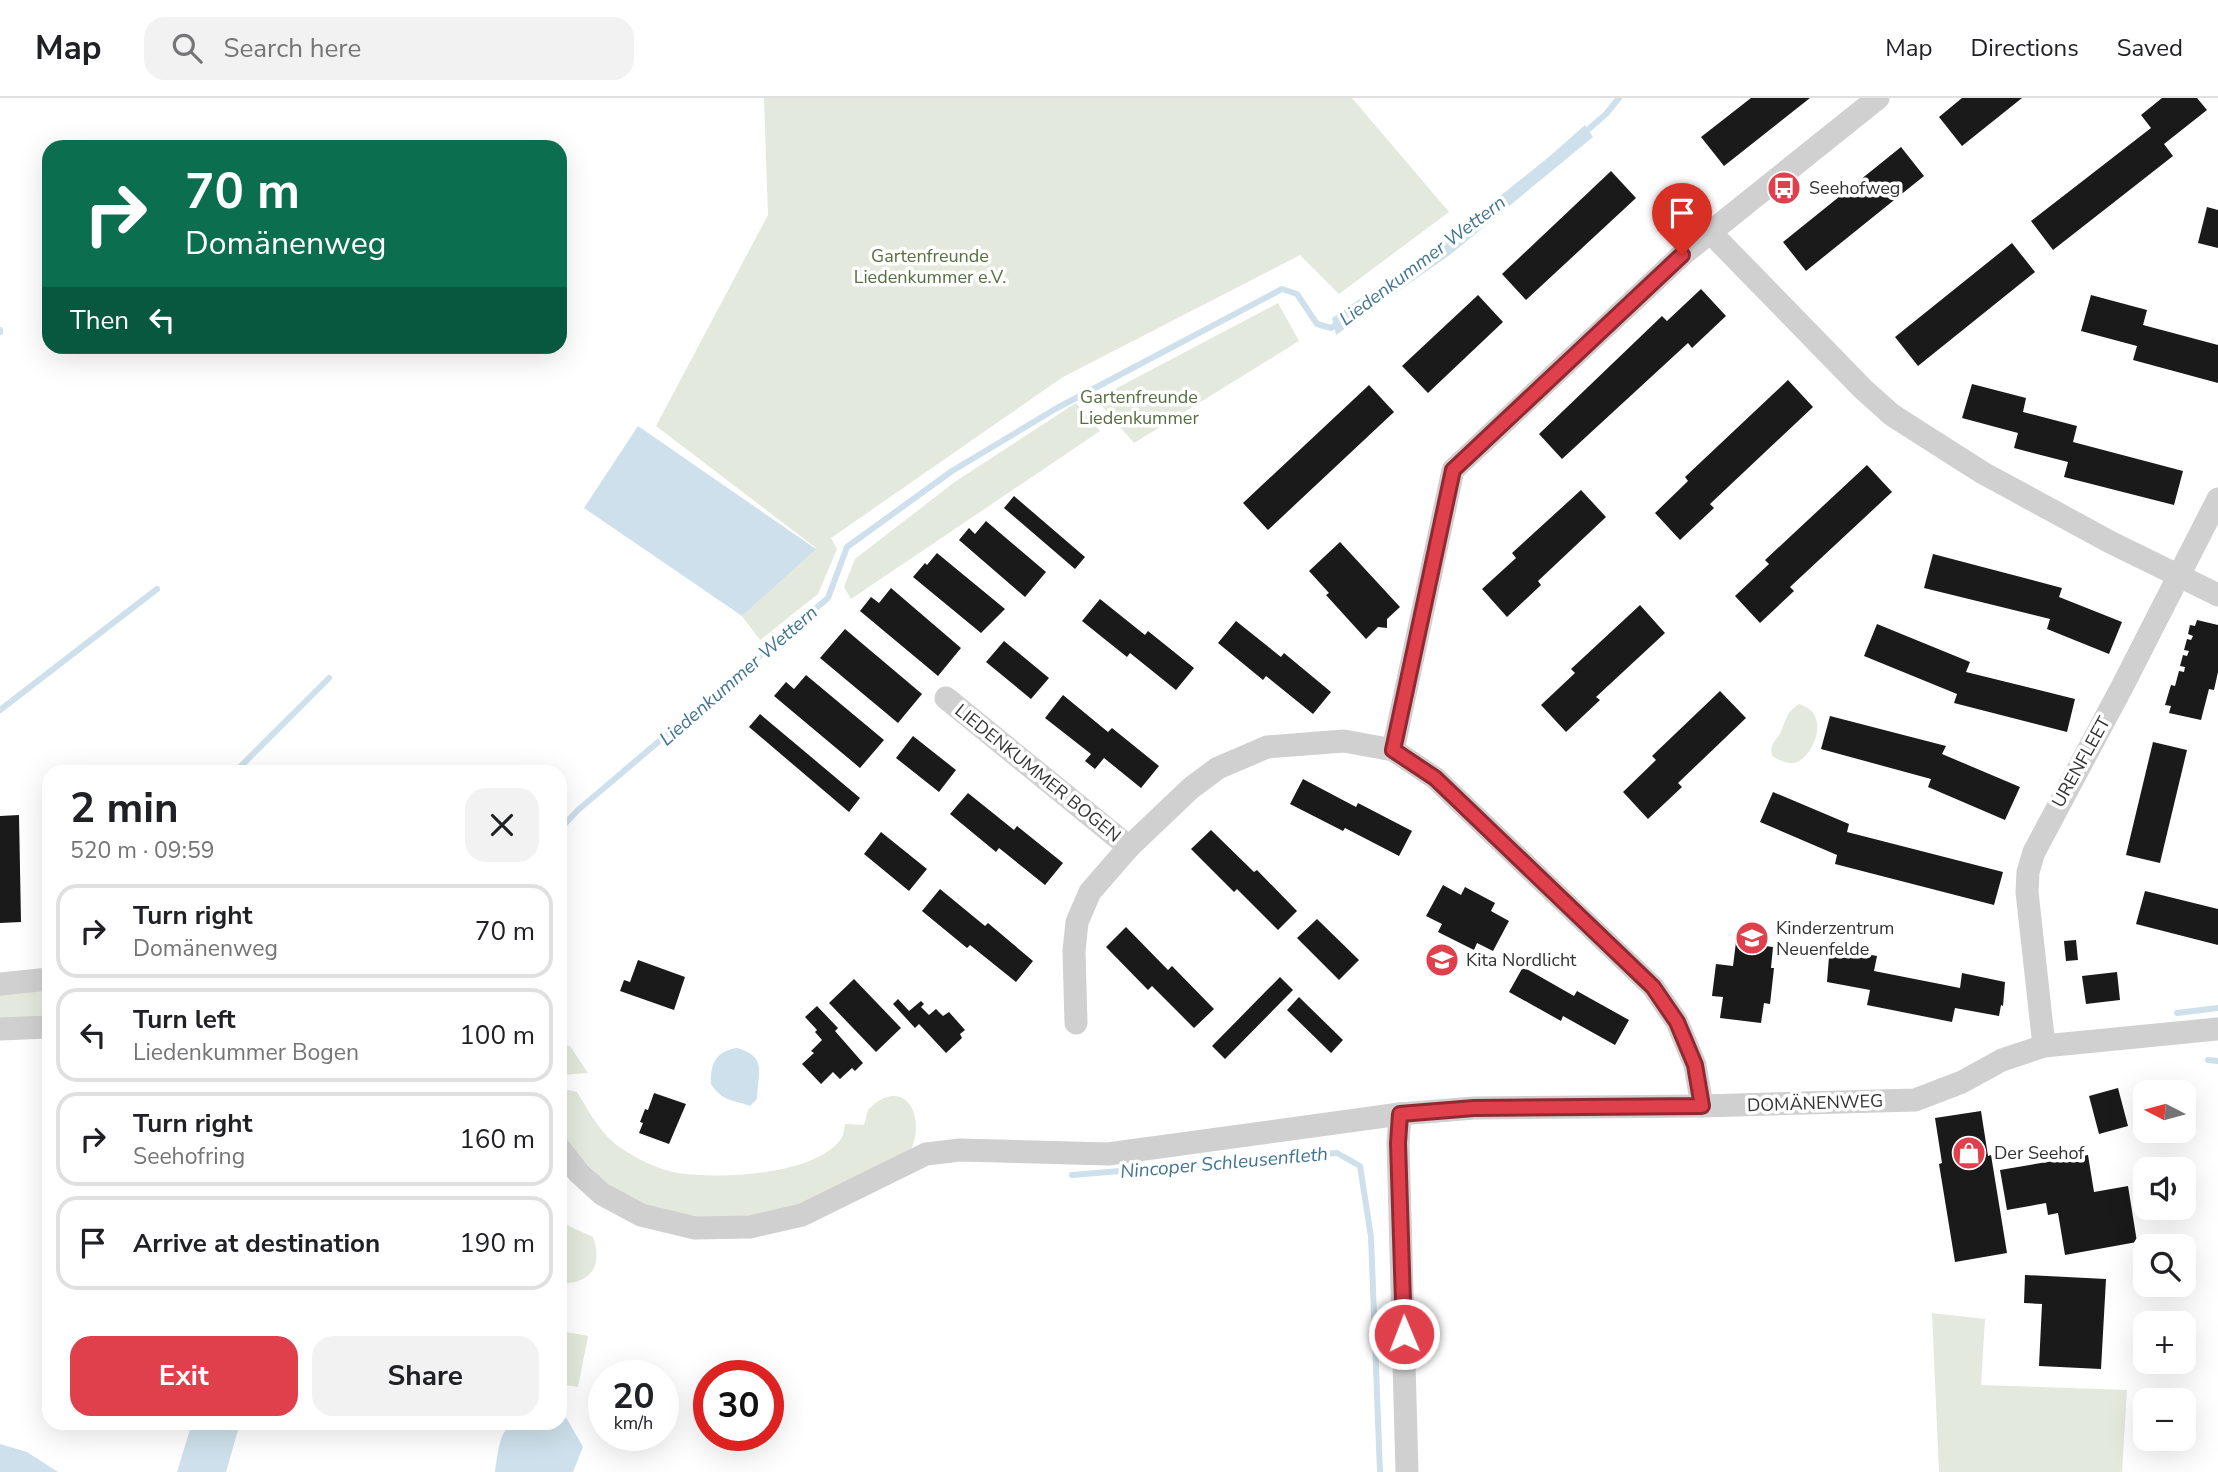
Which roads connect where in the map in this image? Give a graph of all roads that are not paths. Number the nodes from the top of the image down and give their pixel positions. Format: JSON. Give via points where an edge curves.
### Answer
{"nodes":[{"id":1,"x":1878,"y":98,"type":"edge"},
{"id":2,"x":1709,"y":231,"type":"junction"},
{"id":3,"x":2218,"y":499,"type":"edge"},
{"id":4,"x":2180,"y":575,"type":"junction"},
{"id":5,"x":2218,"y":595,"type":"edge"},
{"id":6,"x":946,"y":698,"type":"dead end"},
{"id":7,"x":1393,"y":750,"type":"junction"},
{"id":8,"x":1129,"y":847,"type":"junction"},
{"id":9,"x":42,"y":980,"type":"edge"},
{"id":10,"x":0,"y":984,"type":"edge"},
{"id":11,"x":1076,"y":1023,"type":"dead end"},
{"id":12,"x":42,"y":1027,"type":"edge"},
{"id":13,"x":0,"y":1029,"type":"edge"},
{"id":14,"x":2218,"y":1029,"type":"edge"},
{"id":15,"x":2044,"y":1046,"type":"junction"},
{"id":16,"x":1702,"y":1106,"type":"junction"},
{"id":17,"x":1400,"y":1114,"type":"junction"},
{"id":18,"x":567,"y":1158,"type":"edge"},
{"id":19,"x":1407,"y":1472,"type":"edge"}],
"edges":[{"from":1,"to":2,"type":"street"},
{"from":2,"to":4,"type":"street","via":[[1892,415],[1983,473]]},
{"from":2,"to":7,"type":"street","via":[[1453,470]]},
{"from":3,"to":4,"type":"street","name":"URENFLEET"},
{"from":4,"to":5,"type":"street"},
{"from":4,"to":15,"type":"street","name":"URENFLEET","via":[[2034,852],[2028,872],[2026,892]]},
{"from":6,"to":8,"type":"street","name":"LIEDENKUMMER BOGEN"},
{"from":7,"to":8,"type":"street","name":"LIEDENKUMMER BOGEN","via":[[1344,741],[1267,747],[1218,768]]},
{"from":7,"to":16,"type":"street","name":"LIEDENKUMMER BOGEN","via":[[1435,778],[1653,987],[1677,1022],[1695,1065]]},
{"from":8,"to":11,"type":"street","name":"LIEDENKUMMER BOGEN","via":[[1090,892],[1077,922]]},
{"from":9,"to":10,"type":"street"},
{"from":12,"to":13,"type":"street"},
{"from":14,"to":15,"type":"street","name":"DOMÄNENWEG"},
{"from":15,"to":16,"type":"street","name":"DOMÄNENWEG","via":[[1915,1100]]},
{"from":16,"to":17,"type":"street","name":"DOMÄNENWEG","via":[[1474,1108]]},
{"from":17,"to":18,"type":"street","name":"DOMÄNENWEG","via":[[1108,1154],[960,1150],[926,1154],[802,1214],[750,1227],[695,1228],[641,1215],[602,1194]]},
{"from":17,"to":19,"type":"street"}]}
